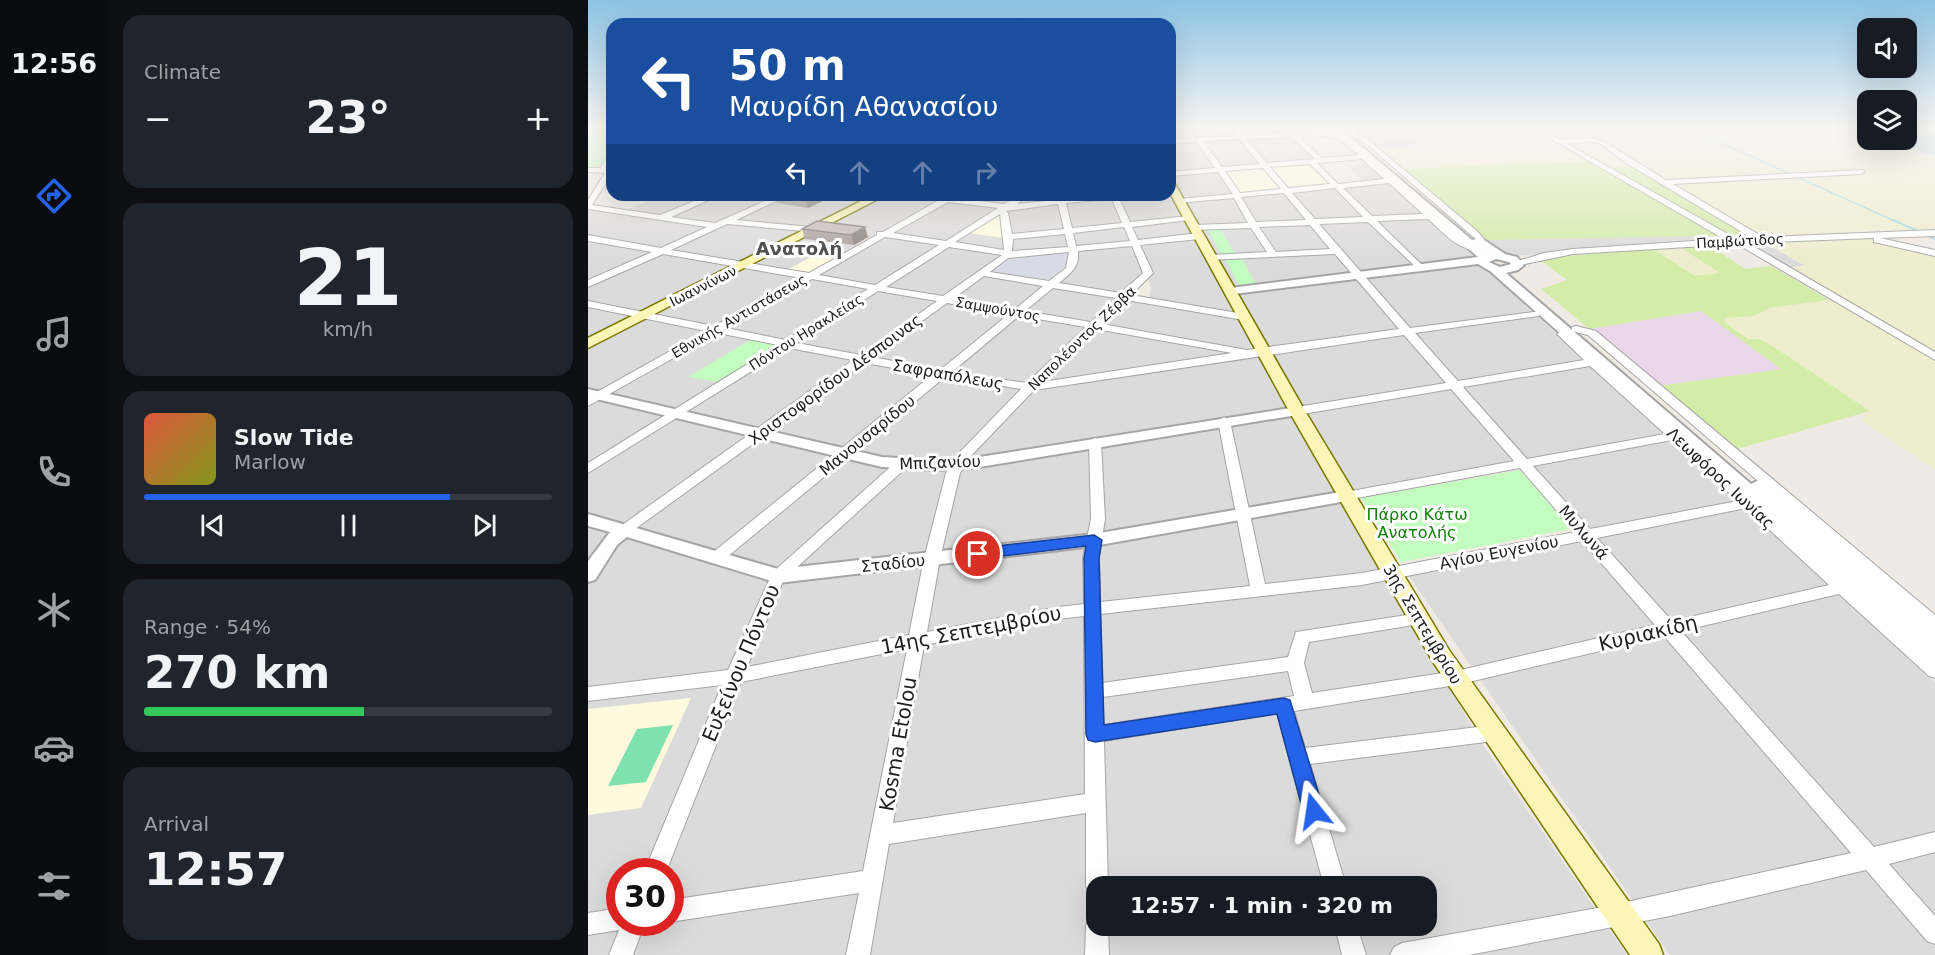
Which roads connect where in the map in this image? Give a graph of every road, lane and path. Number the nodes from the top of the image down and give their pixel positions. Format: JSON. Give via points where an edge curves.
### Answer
{"nodes":[{"id":1,"x":1217,"y":173,"type":"edge"},
{"id":2,"x":1222,"y":173,"type":"edge"},
{"id":3,"x":1272,"y":173,"type":"edge"},
{"id":4,"x":1326,"y":173,"type":"edge"},
{"id":5,"x":1380,"y":173,"type":"edge"},
{"id":6,"x":1390,"y":173,"type":"edge"},
{"id":7,"x":1400,"y":173,"type":"edge"},
{"id":8,"x":1614,"y":173,"type":"edge"},
{"id":9,"x":1650,"y":173,"type":"edge"},
{"id":10,"x":1849,"y":173,"type":"edge"},
{"id":11,"x":1389,"y":181,"type":"junction"},
{"id":12,"x":1665,"y":182,"type":"junction"},
{"id":13,"x":606,"y":183,"type":"edge"},
{"id":14,"x":1337,"y":186,"type":"junction"},
{"id":15,"x":1287,"y":191,"type":"junction"},
{"id":16,"x":1236,"y":196,"type":"junction"},
{"id":17,"x":700,"y":201,"type":"edge"},
{"id":18,"x":772,"y":201,"type":"edge"},
{"id":19,"x":869,"y":201,"type":"edge"},
{"id":20,"x":943,"y":201,"type":"edge"},
{"id":21,"x":968,"y":201,"type":"edge"},
{"id":22,"x":1016,"y":201,"type":"edge"},
{"id":23,"x":1044,"y":201,"type":"edge"},
{"id":24,"x":1061,"y":201,"type":"edge"},
{"id":25,"x":1117,"y":201,"type":"edge"},
{"id":26,"x":1180,"y":203,"type":"edge"},
{"id":27,"x":588,"y":207,"type":"edge"},
{"id":28,"x":1003,"y":209,"type":"junction"},
{"id":29,"x":1430,"y":216,"type":"junction"},
{"id":30,"x":661,"y":218,"type":"junction"},
{"id":31,"x":1372,"y":219,"type":"junction"},
{"id":32,"x":726,"y":222,"type":"junction"},
{"id":33,"x":1313,"y":222,"type":"junction"},
{"id":34,"x":1127,"y":225,"type":"junction"},
{"id":35,"x":1253,"y":225,"type":"junction"},
{"id":36,"x":715,"y":226,"type":"junction"},
{"id":37,"x":816,"y":228,"type":"junction"},
{"id":38,"x":841,"y":229,"type":"edge"},
{"id":39,"x":1068,"y":231,"type":"junction"},
{"id":40,"x":862,"y":232,"type":"edge"},
{"id":41,"x":1935,"y":233,"type":"edge"},
{"id":42,"x":1912,"y":234,"type":"junction"},
{"id":43,"x":883,"y":235,"type":"junction"},
{"id":44,"x":1858,"y":235,"type":"junction"},
{"id":45,"x":1008,"y":237,"type":"junction"},
{"id":46,"x":588,"y":238,"type":"edge"},
{"id":47,"x":1760,"y":239,"type":"junction"},
{"id":48,"x":1735,"y":241,"type":"junction"},
{"id":49,"x":1135,"y":243,"type":"junction"},
{"id":50,"x":947,"y":244,"type":"junction"},
{"id":51,"x":1477,"y":245,"type":"junction"},
{"id":52,"x":1935,"y":247,"type":"edge"},
{"id":53,"x":1072,"y":250,"type":"junction"},
{"id":54,"x":661,"y":251,"type":"junction"},
{"id":55,"x":1337,"y":251,"type":"junction"},
{"id":56,"x":1935,"y":253,"type":"edge"},
{"id":57,"x":1007,"y":254,"type":"junction"},
{"id":58,"x":1273,"y":254,"type":"junction"},
{"id":59,"x":1545,"y":256,"type":"junction"},
{"id":60,"x":1211,"y":258,"type":"junction"},
{"id":61,"x":1492,"y":261,"type":"junction"},
{"id":62,"x":742,"y":266,"type":"junction"},
{"id":63,"x":1420,"y":268,"type":"junction"},
{"id":64,"x":1514,"y":271,"type":"junction"},
{"id":65,"x":982,"y":273,"type":"junction"},
{"id":66,"x":1359,"y":276,"type":"junction"},
{"id":67,"x":809,"y":277,"type":"junction"},
{"id":68,"x":588,"y":284,"type":"edge"},
{"id":69,"x":1051,"y":285,"type":"junction"},
{"id":70,"x":876,"y":288,"type":"junction"},
{"id":71,"x":1230,"y":292,"type":"junction"},
{"id":72,"x":1123,"y":297,"type":"junction"},
{"id":73,"x":945,"y":299,"type":"junction"},
{"id":74,"x":588,"y":304,"type":"edge"},
{"id":75,"x":602,"y":306,"type":"junction"},
{"id":76,"x":1017,"y":312,"type":"junction"},
{"id":77,"x":588,"y":313,"type":"edge"},
{"id":78,"x":1538,"y":313,"type":"junction"},
{"id":79,"x":644,"y":316,"type":"junction"},
{"id":80,"x":1244,"y":317,"type":"junction"},
{"id":81,"x":1093,"y":325,"type":"junction"},
{"id":82,"x":1576,"y":329,"type":"junction"},
{"id":83,"x":715,"y":330,"type":"junction"},
{"id":84,"x":1409,"y":331,"type":"junction"},
{"id":85,"x":588,"y":344,"type":"edge"},
{"id":86,"x":787,"y":344,"type":"junction"},
{"id":87,"x":1259,"y":352,"type":"junction"},
{"id":88,"x":1935,"y":357,"type":"edge"},
{"id":89,"x":862,"y":359,"type":"junction"},
{"id":90,"x":1592,"y":362,"type":"junction"},
{"id":91,"x":941,"y":374,"type":"junction"},
{"id":92,"x":1456,"y":384,"type":"junction"},
{"id":93,"x":1030,"y":387,"type":"junction"},
{"id":94,"x":592,"y":397,"type":"edge"},
{"id":95,"x":1297,"y":411,"type":"junction"},
{"id":96,"x":674,"y":415,"type":"junction"},
{"id":97,"x":1224,"y":421,"type":"junction"},
{"id":98,"x":758,"y":434,"type":"junction"},
{"id":99,"x":1675,"y":436,"type":"junction"},
{"id":100,"x":1095,"y":442,"type":"junction"},
{"id":101,"x":844,"y":454,"type":"junction"},
{"id":102,"x":902,"y":464,"type":"junction"},
{"id":103,"x":957,"y":464,"type":"junction"},
{"id":104,"x":1525,"y":464,"type":"junction"},
{"id":105,"x":588,"y":469,"type":"edge"},
{"id":106,"x":1346,"y":496,"type":"junction"},
{"id":107,"x":1748,"y":503,"type":"junction"},
{"id":108,"x":1243,"y":514,"type":"junction"},
{"id":109,"x":588,"y":520,"type":"edge"},
{"id":110,"x":623,"y":531,"type":"junction"},
{"id":111,"x":1586,"y":535,"type":"junction"},
{"id":112,"x":1094,"y":540,"type":"junction"},
{"id":113,"x":716,"y":558,"type":"junction"},
{"id":114,"x":932,"y":559,"type":"junction"},
{"id":115,"x":1392,"y":573,"type":"junction"},
{"id":116,"x":588,"y":575,"type":"edge"},
{"id":117,"x":778,"y":576,"type":"junction"},
{"id":118,"x":1840,"y":588,"type":"junction"},
{"id":119,"x":1259,"y":591,"type":"junction"},
{"id":120,"x":1092,"y":609,"type":"junction"},
{"id":121,"x":1420,"y":619,"type":"junction"},
{"id":122,"x":1935,"y":624,"type":"edge"},
{"id":123,"x":1668,"y":628,"type":"junction"},
{"id":124,"x":1935,"y":636,"type":"edge"},
{"id":125,"x":916,"y":640,"type":"junction"},
{"id":126,"x":1935,"y":654,"type":"edge"},
{"id":127,"x":1295,"y":663,"type":"junction"},
{"id":128,"x":1935,"y":671,"type":"edge"},
{"id":129,"x":734,"y":676,"type":"junction"},
{"id":130,"x":1456,"y":678,"type":"junction"},
{"id":131,"x":1094,"y":691,"type":"junction"},
{"id":132,"x":588,"y":694,"type":"edge"},
{"id":133,"x":1305,"y":702,"type":"junction"},
{"id":134,"x":1284,"y":706,"type":"junction"},
{"id":135,"x":1494,"y":733,"type":"junction"},
{"id":136,"x":1095,"y":734,"type":"junction"},
{"id":137,"x":1299,"y":757,"type":"junction"},
{"id":138,"x":1096,"y":802,"type":"junction"},
{"id":139,"x":881,"y":835,"type":"junction"},
{"id":140,"x":1935,"y":842,"type":"edge"},
{"id":141,"x":661,"y":858,"type":"edge"},
{"id":142,"x":1869,"y":859,"type":"junction"},
{"id":143,"x":1096,"y":876,"type":"edge"},
{"id":144,"x":1332,"y":876,"type":"edge"},
{"id":145,"x":872,"y":880,"type":"junction"},
{"id":146,"x":684,"y":909,"type":"edge"},
{"id":147,"x":1620,"y":915,"type":"junction"},
{"id":148,"x":606,"y":921,"type":"edge"},
{"id":149,"x":588,"y":924,"type":"edge"},
{"id":150,"x":1935,"y":933,"type":"edge"},
{"id":151,"x":628,"y":936,"type":"edge"},
{"id":152,"x":1097,"y":936,"type":"edge"},
{"id":153,"x":1349,"y":936,"type":"edge"},
{"id":154,"x":1482,"y":949,"type":"edge"},
{"id":155,"x":621,"y":955,"type":"edge"},
{"id":156,"x":858,"y":955,"type":"edge"},
{"id":157,"x":1097,"y":955,"type":"edge"},
{"id":158,"x":1354,"y":955,"type":"edge"},
{"id":159,"x":1402,"y":955,"type":"edge"},
{"id":160,"x":1648,"y":955,"type":"edge"}],
"edges":[{"from":1,"to":26,"type":"street"},
{"from":2,"to":16,"type":"street"},
{"from":3,"to":15,"type":"street","name":"Μυλωνά"},
{"from":4,"to":14,"type":"street"},
{"from":5,"to":11,"type":"street"},
{"from":6,"to":51,"type":"street","name":"Λεωφόρος Ιωνίας"},
{"from":7,"to":51,"type":"street","name":"Λεωφόρος Ιωνίας"},
{"from":8,"to":48,"type":"street"},
{"from":9,"to":12,"type":"street"},
{"from":10,"to":12,"type":"street"},
{"from":11,"to":14,"type":"street"},
{"from":11,"to":29,"type":"street"},
{"from":12,"to":47,"type":"street"},
{"from":13,"to":27,"type":"street"},
{"from":14,"to":15,"type":"street"},
{"from":14,"to":31,"type":"street"},
{"from":15,"to":16,"type":"street"},
{"from":15,"to":33,"type":"street","name":"Μυλωνά"},
{"from":16,"to":26,"type":"street"},
{"from":16,"to":35,"type":"street"},
{"from":17,"to":30,"type":"street"},
{"from":18,"to":32,"type":"street"},
{"from":19,"to":37,"type":"main road","name":"Ιωαννίνων"},
{"from":20,"to":43,"type":"street","name":"Εθνικής Αντιστάσεως"},
{"from":21,"to":28,"type":"street"},
{"from":22,"to":28,"type":"street","name":"Πόντου Ηρακλείας"},
{"from":23,"to":28,"type":"street"},
{"from":24,"to":39,"type":"street"},
{"from":25,"to":34,"type":"street","name":"Ναπολέοντος Ζέρβα"},
{"from":26,"to":34,"type":"street"},
{"from":26,"to":35,"type":"street"},
{"from":26,"to":49,"type":"street"},
{"from":26,"to":60,"type":"main road","name":"3ης Σεπτεμβρίου"},
{"from":27,"to":30,"type":"street"},
{"from":28,"to":45,"type":"street"},
{"from":28,"to":50,"type":"street","name":"Πόντου Ηρακλείας"},
{"from":29,"to":31,"type":"street"},
{"from":29,"to":51,"type":"street","via":[[1461,243]]},
{"from":30,"to":36,"type":"street"},
{"from":31,"to":33,"type":"street"},
{"from":31,"to":63,"type":"street"},
{"from":32,"to":36,"type":"street"},
{"from":32,"to":37,"type":"street"},
{"from":33,"to":35,"type":"street"},
{"from":33,"to":55,"type":"street","name":"Μυλωνά"},
{"from":34,"to":39,"type":"street"},
{"from":34,"to":49,"type":"street","name":"Ναπολέοντος Ζέρβα"},
{"from":35,"to":58,"type":"street"},
{"from":36,"to":54,"type":"street"},
{"from":37,"to":38,"type":"street"},
{"from":37,"to":62,"type":"main road","name":"Ιωαννίνων"},
{"from":39,"to":45,"type":"street"},
{"from":39,"to":53,"type":"street"},
{"from":40,"to":43,"type":"street"},
{"from":41,"to":42,"type":"street","name":"Παμβώτιδος"},
{"from":42,"to":44,"type":"street","name":"Παμβώτιδος"},
{"from":42,"to":52,"type":"street"},
{"from":43,"to":50,"type":"street"},
{"from":43,"to":67,"type":"street","name":"Εθνικής Αντιστάσεως"},
{"from":44,"to":47,"type":"street","name":"Παμβώτιδος"},
{"from":44,"to":56,"type":"street"},
{"from":45,"to":57,"type":"street"},
{"from":46,"to":54,"type":"street","name":"Σαμψούντος"},
{"from":47,"to":48,"type":"street","name":"Παμβώτιδος"},
{"from":48,"to":59,"type":"street","name":"Παμβώτιδος"},
{"from":48,"to":88,"type":"street"},
{"from":49,"to":53,"type":"street"},
{"from":49,"to":72,"type":"street","name":"Ναπολέοντος Ζέρβα","via":[[1148,273]]},
{"from":50,"to":57,"type":"street"},
{"from":50,"to":70,"type":"street","name":"Πόντου Ηρακλείας"},
{"from":51,"to":61,"type":"street","name":"Λεωφόρος Ιωνίας"},
{"from":51,"to":61,"type":"street","name":"Λεωφόρος Ιωνίας"},
{"from":53,"to":57,"type":"street"},
{"from":53,"to":69,"type":"street","name":"Μανουσαρίδου","via":[[1072,266]]},
{"from":54,"to":62,"type":"street","name":"Σαμψούντος"},
{"from":54,"to":68,"type":"street"},
{"from":55,"to":58,"type":"street"},
{"from":55,"to":66,"type":"street","name":"Μυλωνά"},
{"from":57,"to":65,"type":"street","name":"Χριστοφορίδου Δέσποινας"},
{"from":58,"to":60,"type":"street"},
{"from":59,"to":61,"type":"street","name":"Παμβώτιδος"},
{"from":59,"to":64,"type":"street","name":"Παμβώτιδος"},
{"from":60,"to":71,"type":"main road","name":"3ης Σεπτεμβρίου"},
{"from":61,"to":63,"type":"street","name":"Παμβώτιδος"},
{"from":61,"to":64,"type":"street","name":"Λεωφόρος Ιωνίας"},
{"from":62,"to":67,"type":"street","name":"Σαμψούντος"},
{"from":62,"to":79,"type":"main road","name":"Ιωαννίνων"},
{"from":63,"to":66,"type":"street","name":"Παμβώτιδος"},
{"from":64,"to":78,"type":"street","name":"Λεωφόρος Ιωνίας","via":[[1512,289]]},
{"from":64,"to":82,"type":"street","name":"Λεωφόρος Ιωνίας"},
{"from":64,"to":126,"type":"street","name":"Λεωφόρος Ιωνίας"},
{"from":65,"to":69,"type":"street"},
{"from":65,"to":73,"type":"street","name":"Χριστοφορίδου Δέσποινας"},
{"from":66,"to":71,"type":"street","name":"Παμβώτιδος"},
{"from":66,"to":84,"type":"street","name":"Μυλωνά"},
{"from":67,"to":70,"type":"street","name":"Σαμψούντος"},
{"from":67,"to":83,"type":"street","name":"Εθνικής Αντιστάσεως"},
{"from":69,"to":72,"type":"street"},
{"from":69,"to":76,"type":"street","name":"Μανουσαρίδου"},
{"from":70,"to":73,"type":"street","name":"Σαμψούντος"},
{"from":70,"to":86,"type":"street","name":"Πόντου Ηρακλείας"},
{"from":71,"to":80,"type":"main road","name":"3ης Σεπτεμβρίου"},
{"from":72,"to":80,"type":"street"},
{"from":72,"to":81,"type":"street","name":"Ναπολέοντος Ζέρβα"},
{"from":73,"to":76,"type":"street","name":"Σαμψούντος"},
{"from":73,"to":89,"type":"street","name":"Χριστοφορίδου Δέσποινας"},
{"from":74,"to":75,"type":"street","name":"Σαφραπόλεως"},
{"from":75,"to":77,"type":"street"},
{"from":75,"to":79,"type":"street","name":"Σαφραπόλεως"},
{"from":76,"to":81,"type":"street","name":"Σαμψούντος"},
{"from":76,"to":91,"type":"street","name":"Μανουσαρίδου"},
{"from":78,"to":84,"type":"street","name":"Σαφραπόλεως"},
{"from":78,"to":90,"type":"street","name":"Λεωφόρος Ιωνίας"},
{"from":79,"to":83,"type":"street","name":"Σαφραπόλεως"},
{"from":79,"to":85,"type":"main road","name":"Ιωαννίνων"},
{"from":80,"to":87,"type":"main road","name":"3ης Σεπτεμβρίου"},
{"from":81,"to":87,"type":"street","name":"Σαμψούντος"},
{"from":81,"to":93,"type":"street","name":"Ναπολέοντος Ζέρβα"},
{"from":82,"to":122,"type":"street","name":"Λεωφόρος Ιωνίας","via":[[1592,333]]},
{"from":82,"to":124,"type":"street","name":"Λεωφόρος Ιωνίας"},
{"from":83,"to":86,"type":"street","name":"Σαφραπόλεως"},
{"from":83,"to":94,"type":"street","name":"Εθνικής Αντιστάσεως"},
{"from":84,"to":87,"type":"street","name":"Σαφραπόλεως"},
{"from":84,"to":92,"type":"street","name":"Μυλωνά"},
{"from":86,"to":89,"type":"street","name":"Σαφραπόλεως"},
{"from":86,"to":96,"type":"street","name":"Πόντου Ηρακλείας"},
{"from":87,"to":93,"type":"street","name":"Σαφραπόλεως"},
{"from":87,"to":95,"type":"main road","name":"3ης Σεπτεμβρίου"},
{"from":89,"to":91,"type":"street","name":"Σαφραπόλεως"},
{"from":89,"to":98,"type":"street","name":"Χριστοφορίδου Δέσποινας"},
{"from":90,"to":92,"type":"street"},
{"from":90,"to":99,"type":"street","name":"Λεωφόρος Ιωνίας"},
{"from":91,"to":93,"type":"street","name":"Σαφραπόλεως"},
{"from":91,"to":101,"type":"street","name":"Μανουσαρίδου"},
{"from":92,"to":95,"type":"street"},
{"from":92,"to":104,"type":"street","name":"Μυλωνά"},
{"from":93,"to":103,"type":"street","name":"Ναπολέοντος Ζέρβα"},
{"from":94,"to":96,"type":"street","name":"Μπιζανίου"},
{"from":95,"to":97,"type":"street","name":"Μπιζανίου"},
{"from":95,"to":106,"type":"main road","name":"3ης Σεπτεμβρίου"},
{"from":96,"to":98,"type":"street","name":"Μπιζανίου"},
{"from":96,"to":105,"type":"street","name":"Πόντου Ηρακλείας"},
{"from":97,"to":100,"type":"street","name":"Μπιζανίου"},
{"from":97,"to":108,"type":"street"},
{"from":98,"to":101,"type":"street","name":"Μπιζανίου"},
{"from":98,"to":110,"type":"street","name":"Χριστοφορίδου Δέσποινας"},
{"from":99,"to":104,"type":"street"},
{"from":99,"to":107,"type":"street","name":"Λεωφόρος Ιωνίας"},
{"from":100,"to":103,"type":"street","name":"Μπιζανίου"},
{"from":100,"to":112,"type":"street","via":[[1098,519]]},
{"from":101,"to":102,"type":"street","name":"Μπιζανίου"},
{"from":101,"to":113,"type":"street","name":"Μανουσαρίδου"},
{"from":102,"to":103,"type":"street","name":"Μπιζανίου"},
{"from":102,"to":117,"type":"street","name":"Ευξείνου Πόντου"},
{"from":103,"to":114,"type":"street","name":"Kosma Etolou"},
{"from":104,"to":106,"type":"street"},
{"from":104,"to":111,"type":"street","name":"Μυλωνά"},
{"from":106,"to":108,"type":"street","name":"Σταδίου"},
{"from":106,"to":115,"type":"main road","name":"3ης Σεπτεμβρίου"},
{"from":107,"to":111,"type":"street","name":"Αγίου Ευγενίου"},
{"from":107,"to":118,"type":"street","name":"Λεωφόρος Ιωνίας"},
{"from":108,"to":112,"type":"street","name":"Σταδίου"},
{"from":108,"to":119,"type":"street"},
{"from":109,"to":110,"type":"street","name":"Σταδίου"},
{"from":110,"to":113,"type":"street","name":"Σταδίου"},
{"from":110,"to":116,"type":"street","via":[[611,540]]},
{"from":111,"to":115,"type":"street","name":"Αγίου Ευγενίου"},
{"from":111,"to":123,"type":"street","name":"Μυλωνά"},
{"from":112,"to":114,"type":"street","name":"Σταδίου"},
{"from":112,"to":120,"type":"street"},
{"from":113,"to":117,"type":"street","name":"Σταδίου"},
{"from":114,"to":117,"type":"street","name":"Σταδίου"},
{"from":114,"to":125,"type":"street","name":"Kosma Etolou"},
{"from":115,"to":119,"type":"street","name":"14ης Σεπτεμβρίου"},
{"from":115,"to":121,"type":"main road","name":"3ης Σεπτεμβρίου"},
{"from":117,"to":129,"type":"street","name":"Ευξείνου Πόντου"},
{"from":118,"to":123,"type":"street","name":"Κυριακίδη"},
{"from":118,"to":128,"type":"street","name":"Λεωφόρος Ιωνίας"},
{"from":119,"to":120,"type":"street","name":"14ης Σεπτεμβρίου"},
{"from":120,"to":125,"type":"street","name":"14ης Σεπτεμβρίου"},
{"from":120,"to":131,"type":"street"},
{"from":121,"to":127,"type":"street","via":[[1302,637]]},
{"from":121,"to":130,"type":"main road","name":"3ης Σεπτεμβρίου"},
{"from":123,"to":130,"type":"street","name":"Κυριακίδη"},
{"from":123,"to":142,"type":"street","name":"Μυλωνά"},
{"from":125,"to":129,"type":"street","name":"14ης Σεπτεμβρίου"},
{"from":125,"to":139,"type":"street","name":"Kosma Etolou"},
{"from":127,"to":131,"type":"street"},
{"from":127,"to":133,"type":"street"},
{"from":129,"to":132,"type":"street","name":"14ης Σεπτεμβρίου"},
{"from":129,"to":141,"type":"street","name":"Ευξείνου Πόντου"},
{"from":130,"to":133,"type":"street","name":"Κυριακίδη"},
{"from":130,"to":135,"type":"main road","name":"3ης Σεπτεμβρίου"},
{"from":131,"to":136,"type":"street"},
{"from":133,"to":134,"type":"street","name":"Κυριακίδη"},
{"from":134,"to":136,"type":"street","name":"Κυριακίδη"},
{"from":134,"to":137,"type":"street"},
{"from":135,"to":137,"type":"street"},
{"from":135,"to":147,"type":"main road","name":"3ης Σεπτεμβρίου"},
{"from":136,"to":138,"type":"street"},
{"from":137,"to":144,"type":"street"},
{"from":138,"to":139,"type":"street"},
{"from":138,"to":143,"type":"street"},
{"from":139,"to":145,"type":"street","name":"Kosma Etolou"},
{"from":140,"to":142,"type":"street"},
{"from":142,"to":147,"type":"street"},
{"from":142,"to":150,"type":"street","name":"Μυλωνά"},
{"from":145,"to":146,"type":"street"},
{"from":145,"to":156,"type":"street","name":"Kosma Etolou"},
{"from":147,"to":154,"type":"street"},
{"from":147,"to":160,"type":"main road","name":"3ης Σεπτεμβρίου"},
{"from":148,"to":149,"type":"street"},
{"from":151,"to":155,"type":"street"},
{"from":152,"to":157,"type":"street"},
{"from":153,"to":158,"type":"street"},
{"from":154,"to":159,"type":"street"}]}
